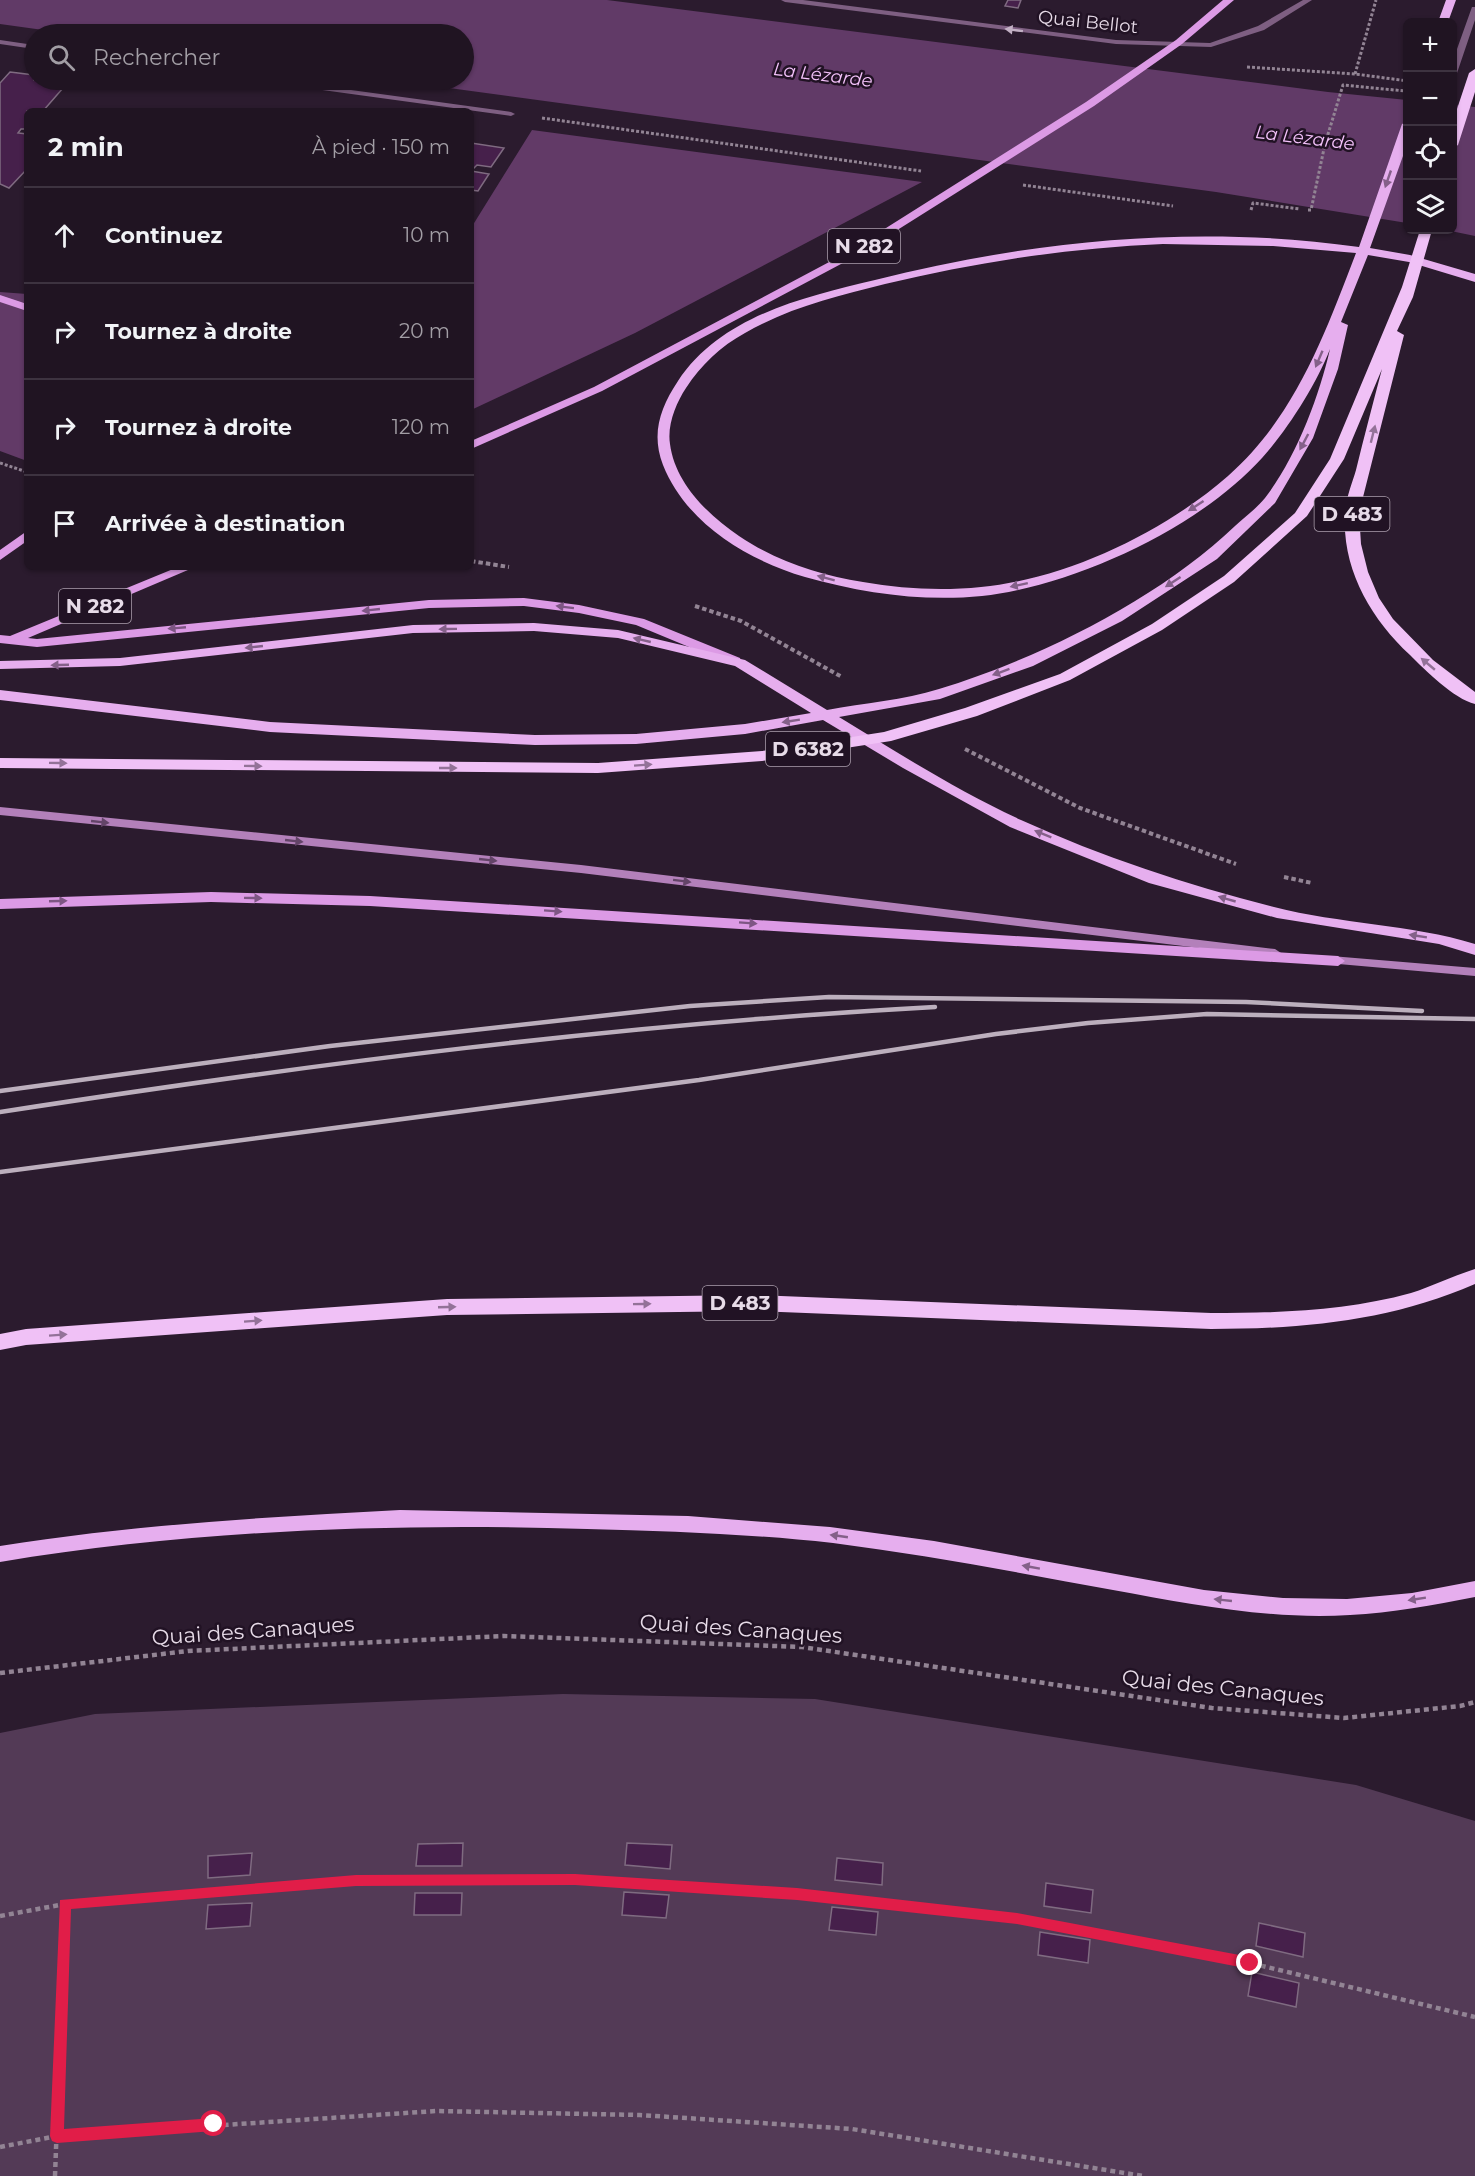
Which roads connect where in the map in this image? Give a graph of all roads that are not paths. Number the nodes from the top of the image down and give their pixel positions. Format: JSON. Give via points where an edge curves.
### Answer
{"nodes":[{"id":1,"x":785,"y":0,"type":"edge"},
{"id":2,"x":1229,"y":0,"type":"edge"},
{"id":3,"x":1308,"y":0,"type":"edge"},
{"id":4,"x":1451,"y":0,"type":"edge"},
{"id":5,"x":1475,"y":9,"type":"edge"},
{"id":6,"x":1444,"y":18,"type":"edge"},
{"id":7,"x":0,"y":42,"type":"edge"},
{"id":8,"x":24,"y":46,"type":"edge"},
{"id":9,"x":1453,"y":72,"type":"edge"},
{"id":10,"x":1475,"y":73,"type":"edge"},
{"id":11,"x":337,"y":90,"type":"edge"},
{"id":12,"x":467,"y":108,"type":"edge"},
{"id":13,"x":474,"y":109,"type":"edge"},
{"id":14,"x":511,"y":114,"type":"dead end"},
{"id":15,"x":1406,"y":126,"type":"edge"},
{"id":16,"x":1457,"y":129,"type":"edge"},
{"id":17,"x":1425,"y":234,"type":"edge"},
{"id":18,"x":1475,"y":278,"type":"edge"},
{"id":19,"x":1351,"y":286,"type":"junction"},
{"id":20,"x":1409,"y":287,"type":"junction"},
{"id":21,"x":0,"y":298,"type":"edge"},
{"id":22,"x":24,"y":307,"type":"edge"},
{"id":23,"x":474,"y":444,"type":"edge"},
{"id":24,"x":24,"y":537,"type":"edge"},
{"id":25,"x":0,"y":556,"type":"edge"},
{"id":26,"x":181,"y":570,"type":"edge"},
{"id":27,"x":0,"y":641,"type":"edge"},
{"id":28,"x":740,"y":663,"type":"junction"},
{"id":29,"x":0,"y":665,"type":"edge"},
{"id":30,"x":0,"y":696,"type":"edge"},
{"id":31,"x":1475,"y":699,"type":"edge"},
{"id":32,"x":0,"y":762,"type":"edge"},
{"id":33,"x":0,"y":811,"type":"edge"},
{"id":34,"x":0,"y":904,"type":"edge"},
{"id":35,"x":1475,"y":950,"type":"edge"},
{"id":36,"x":1338,"y":961,"type":"junction"},
{"id":37,"x":1475,"y":972,"type":"edge"},
{"id":38,"x":1475,"y":1276,"type":"edge"},
{"id":39,"x":0,"y":1342,"type":"edge"},
{"id":40,"x":0,"y":1554,"type":"edge"},
{"id":41,"x":1475,"y":1589,"type":"edge"}],
"edges":[{"from":3,"to":1,"type":"street","name":"Quai Bellot","one_way":true,"via":[[1261,28],[1211,45],[1116,42]]},
{"from":2,"to":23,"type":"main road","number":"N 282","via":[[1179,42],[1090,104],[852,254],[598,389]]},
{"from":4,"to":6,"type":"highway"},
{"from":5,"to":9,"type":"street"},
{"from":7,"to":8,"type":"street"},
{"from":10,"to":16,"type":"highway"},
{"from":11,"to":12,"type":"street"},
{"from":13,"to":14,"type":"street"},
{"from":15,"to":19,"type":"highway","number":"D 6382","one_way":true},
{"from":17,"to":20,"type":"highway","number":"D 6382"},
{"from":19,"to":18,"type":"highway","one_way":true,"via":[[1309,383],[1257,456],[1231,480],[1174,520],[1099,559],[1018,586],[970,592],[888,590],[848,584],[780,563],[752,551],[710,522],[677,481],[663,440],[672,401],[682,383],[697,364],[731,336],[755,323],[842,291],[942,266],[1053,247],[1202,240],[1351,249],[1438,266]]},
{"from":19,"to":30,"type":"highway","number":"D 6382","one_way":true,"via":[[1332,369],[1307,438],[1270,500],[1212,556],[1117,618],[1028,663],[940,694],[745,729],[636,739],[535,740],[270,727]]},
{"from":31,"to":20,"type":"highway","number":"D 483","one_way":true,"via":[[1422,659],[1380,612],[1359,570],[1352,537],[1352,513]]},
{"from":32,"to":20,"type":"highway","number":"D 6382","one_way":true,"via":[[598,768],[762,756],[885,737],[971,712],[1065,677],[1157,627],[1229,579],[1300,516],[1337,459]]},
{"from":21,"to":22,"type":"main road"},
{"from":24,"to":25,"type":"main road"},
{"from":26,"to":27,"type":"main road","number":"N 282"},
{"from":28,"to":27,"type":"main road","one_way":true,"via":[[640,622],[524,602],[429,604],[38,643]]},
{"from":28,"to":29,"type":"highway","one_way":true,"via":[[618,634],[534,627],[413,629],[120,662]]},
{"from":35,"to":28,"type":"highway","one_way":true,"via":[[1440,939],[1277,914],[1154,879],[1015,823],[908,765]]},
{"from":33,"to":36,"type":"main road","one_way":true,"via":[[581,869]]},
{"from":34,"to":36,"type":"main road","one_way":true,"via":[[211,897],[370,901]]},
{"from":36,"to":37,"type":"main road"},
{"from":39,"to":38,"type":"highway","number":"D 483","one_way":true,"via":[[447,1307],[754,1303],[1278,1322],[1343,1316],[1404,1303]]},
{"from":41,"to":40,"type":"highway","one_way":true,"via":[[1412,1601],[1347,1607],[1283,1606],[1204,1598],[830,1534],[543,1519],[400,1518],[235,1526]]}]}
